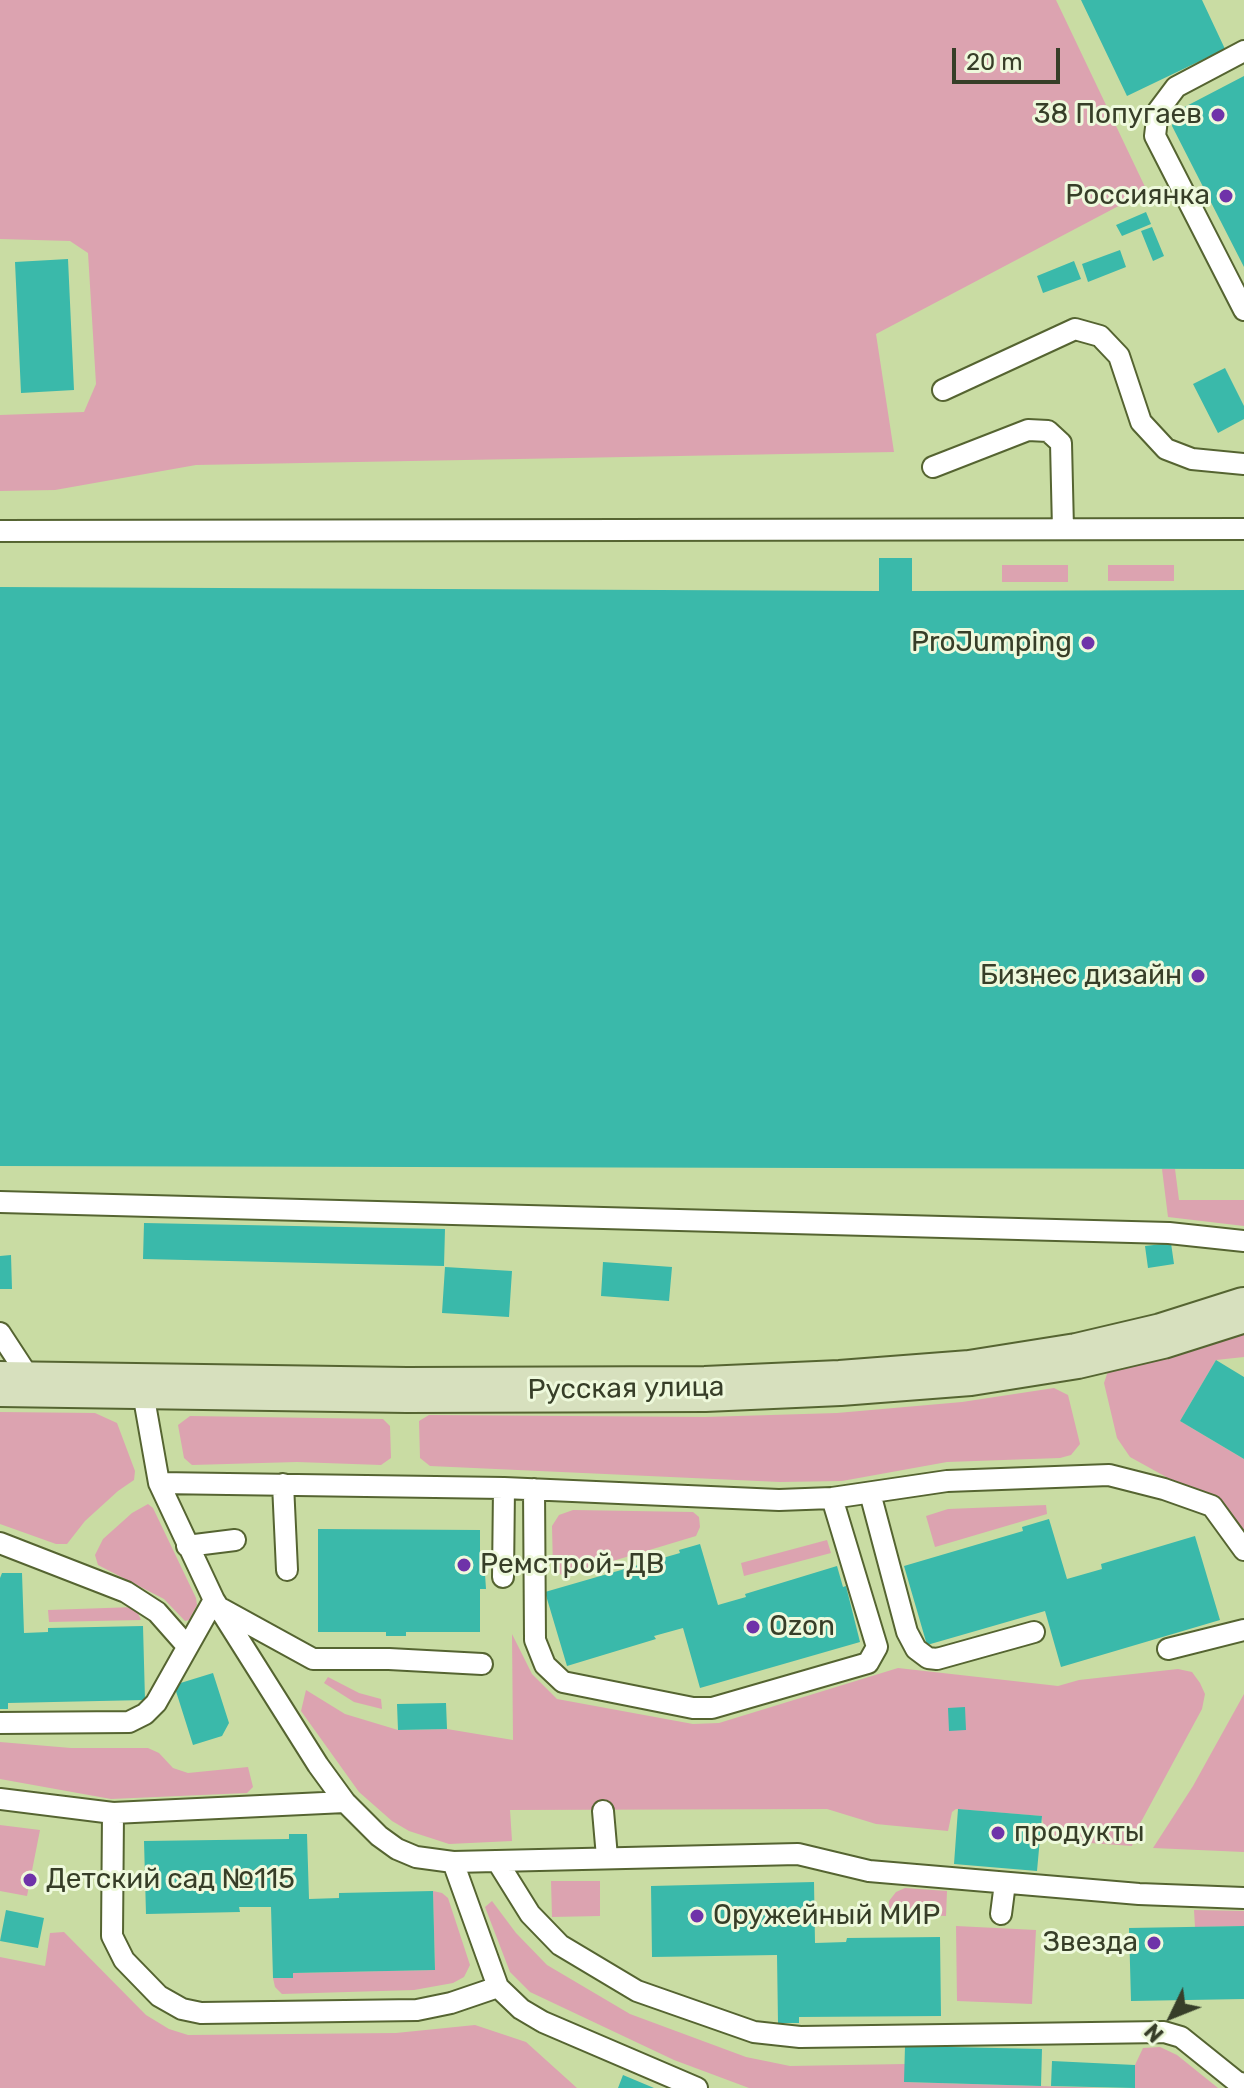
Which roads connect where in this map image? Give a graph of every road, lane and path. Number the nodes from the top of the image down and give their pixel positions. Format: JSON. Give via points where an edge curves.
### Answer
{"nodes":[{"id":1,"x":1244,"y":51,"type":"edge"},
{"id":2,"x":1244,"y":310,"type":"edge"},
{"id":3,"x":943,"y":390,"type":"dead end"},
{"id":4,"x":1244,"y":464,"type":"edge"},
{"id":5,"x":933,"y":467,"type":"dead end"},
{"id":6,"x":1063,"y":529,"type":"junction"},
{"id":7,"x":1244,"y":529,"type":"edge"},
{"id":8,"x":0,"y":531,"type":"edge"},
{"id":9,"x":0,"y":1202,"type":"edge"},
{"id":10,"x":1244,"y":1241,"type":"edge"},
{"id":11,"x":1244,"y":1310,"type":"edge"},
{"id":12,"x":0,"y":1333,"type":"edge"},
{"id":13,"x":17,"y":1384,"type":"edge"},
{"id":14,"x":142,"y":1387,"type":"junction"},
{"id":15,"x":159,"y":1483,"type":"junction"},
{"id":16,"x":283,"y":1484,"type":"junction"},
{"id":17,"x":504,"y":1488,"type":"junction"},
{"id":18,"x":534,"y":1489,"type":"junction"},
{"id":19,"x":870,"y":1493,"type":"junction"},
{"id":20,"x":832,"y":1498,"type":"junction"},
{"id":21,"x":235,"y":1540,"type":"dead end"},
{"id":22,"x":0,"y":1543,"type":"edge"},
{"id":23,"x":187,"y":1546,"type":"junction"},
{"id":24,"x":1244,"y":1550,"type":"edge"},
{"id":25,"x":287,"y":1570,"type":"dead end"},
{"id":26,"x":503,"y":1577,"type":"dead end"},
{"id":27,"x":216,"y":1603,"type":"junction"},
{"id":28,"x":1244,"y":1630,"type":"edge"},
{"id":29,"x":1034,"y":1632,"type":"dead end"},
{"id":30,"x":187,"y":1646,"type":"junction"},
{"id":31,"x":1168,"y":1649,"type":"dead end"},
{"id":32,"x":482,"y":1664,"type":"dead end"},
{"id":33,"x":0,"y":1723,"type":"edge"},
{"id":34,"x":0,"y":1799,"type":"edge"},
{"id":35,"x":345,"y":1802,"type":"junction"},
{"id":36,"x":603,"y":1811,"type":"dead end"},
{"id":37,"x":113,"y":1813,"type":"junction"},
{"id":38,"x":607,"y":1857,"type":"junction"},
{"id":39,"x":497,"y":1861,"type":"junction"},
{"id":40,"x":453,"y":1862,"type":"junction"},
{"id":41,"x":1005,"y":1883,"type":"junction"},
{"id":42,"x":1244,"y":1898,"type":"edge"},
{"id":43,"x":1001,"y":1914,"type":"dead end"},
{"id":44,"x":498,"y":1987,"type":"junction"},
{"id":45,"x":1244,"y":2084,"type":"edge"},
{"id":46,"x":697,"y":2088,"type":"edge"}],
"edges":[{"from":1,"to":2,"type":"lane","via":[[1176,87],[1158,111],[1155,136]]},
{"from":3,"to":4,"type":"lane","via":[[1075,329],[1100,336],[1119,356],[1141,422],[1166,449],[1192,459]]},
{"from":5,"to":6,"type":"lane","via":[[1028,430],[1048,431],[1061,443]]},
{"from":6,"to":7,"type":"lane"},
{"from":6,"to":8,"type":"lane"},
{"from":9,"to":10,"type":"lane","via":[[1169,1233]]},
{"from":11,"to":14,"type":"main road","name":"Русская улица","via":[[1077,1356],[970,1373],[840,1383],[705,1389]]},
{"from":12,"to":13,"type":"lane"},
{"from":13,"to":14,"type":"main road","name":"Русская улица"},
{"from":14,"to":15,"type":"lane"},
{"from":15,"to":16,"type":"lane"},
{"from":15,"to":23,"type":"lane"},
{"from":16,"to":17,"type":"lane"},
{"from":16,"to":25,"type":"lane"},
{"from":17,"to":18,"type":"lane"},
{"from":17,"to":26,"type":"lane"},
{"from":18,"to":20,"type":"lane"},
{"from":18,"to":20,"type":"lane","via":[[535,1640],[545,1665],[563,1682],[693,1708],[712,1708],[868,1663],[877,1647]]},
{"from":19,"to":20,"type":"lane"},
{"from":19,"to":24,"type":"lane","via":[[947,1481],[1109,1475],[1212,1506]]},
{"from":19,"to":29,"type":"lane","via":[[916,1649],[937,1659]]},
{"from":21,"to":23,"type":"lane"},
{"from":22,"to":30,"type":"lane","via":[[126,1592],[157,1612]]},
{"from":23,"to":27,"type":"lane"},
{"from":27,"to":30,"type":"lane"},
{"from":27,"to":32,"type":"lane","via":[[313,1659]]},
{"from":27,"to":35,"type":"lane"},
{"from":28,"to":31,"type":"lane"},
{"from":30,"to":33,"type":"lane","via":[[156,1703],[129,1722]]},
{"from":34,"to":37,"type":"lane"},
{"from":35,"to":37,"type":"lane"},
{"from":35,"to":40,"type":"lane","via":[[397,1849]]},
{"from":36,"to":38,"type":"lane"},
{"from":37,"to":44,"type":"lane","via":[[112,1936],[124,1960],[159,1996],[182,2009],[417,2010]]},
{"from":38,"to":39,"type":"lane"},
{"from":38,"to":41,"type":"lane","via":[[798,1854],[869,1871]]},
{"from":39,"to":40,"type":"lane"},
{"from":39,"to":45,"type":"lane","via":[[530,1914],[560,1945],[637,1991],[754,2032],[800,2037],[1164,2032],[1181,2037]]},
{"from":40,"to":44,"type":"lane"},
{"from":41,"to":42,"type":"lane"},
{"from":41,"to":43,"type":"lane"},
{"from":44,"to":46,"type":"lane","via":[[543,2022]]}]}
